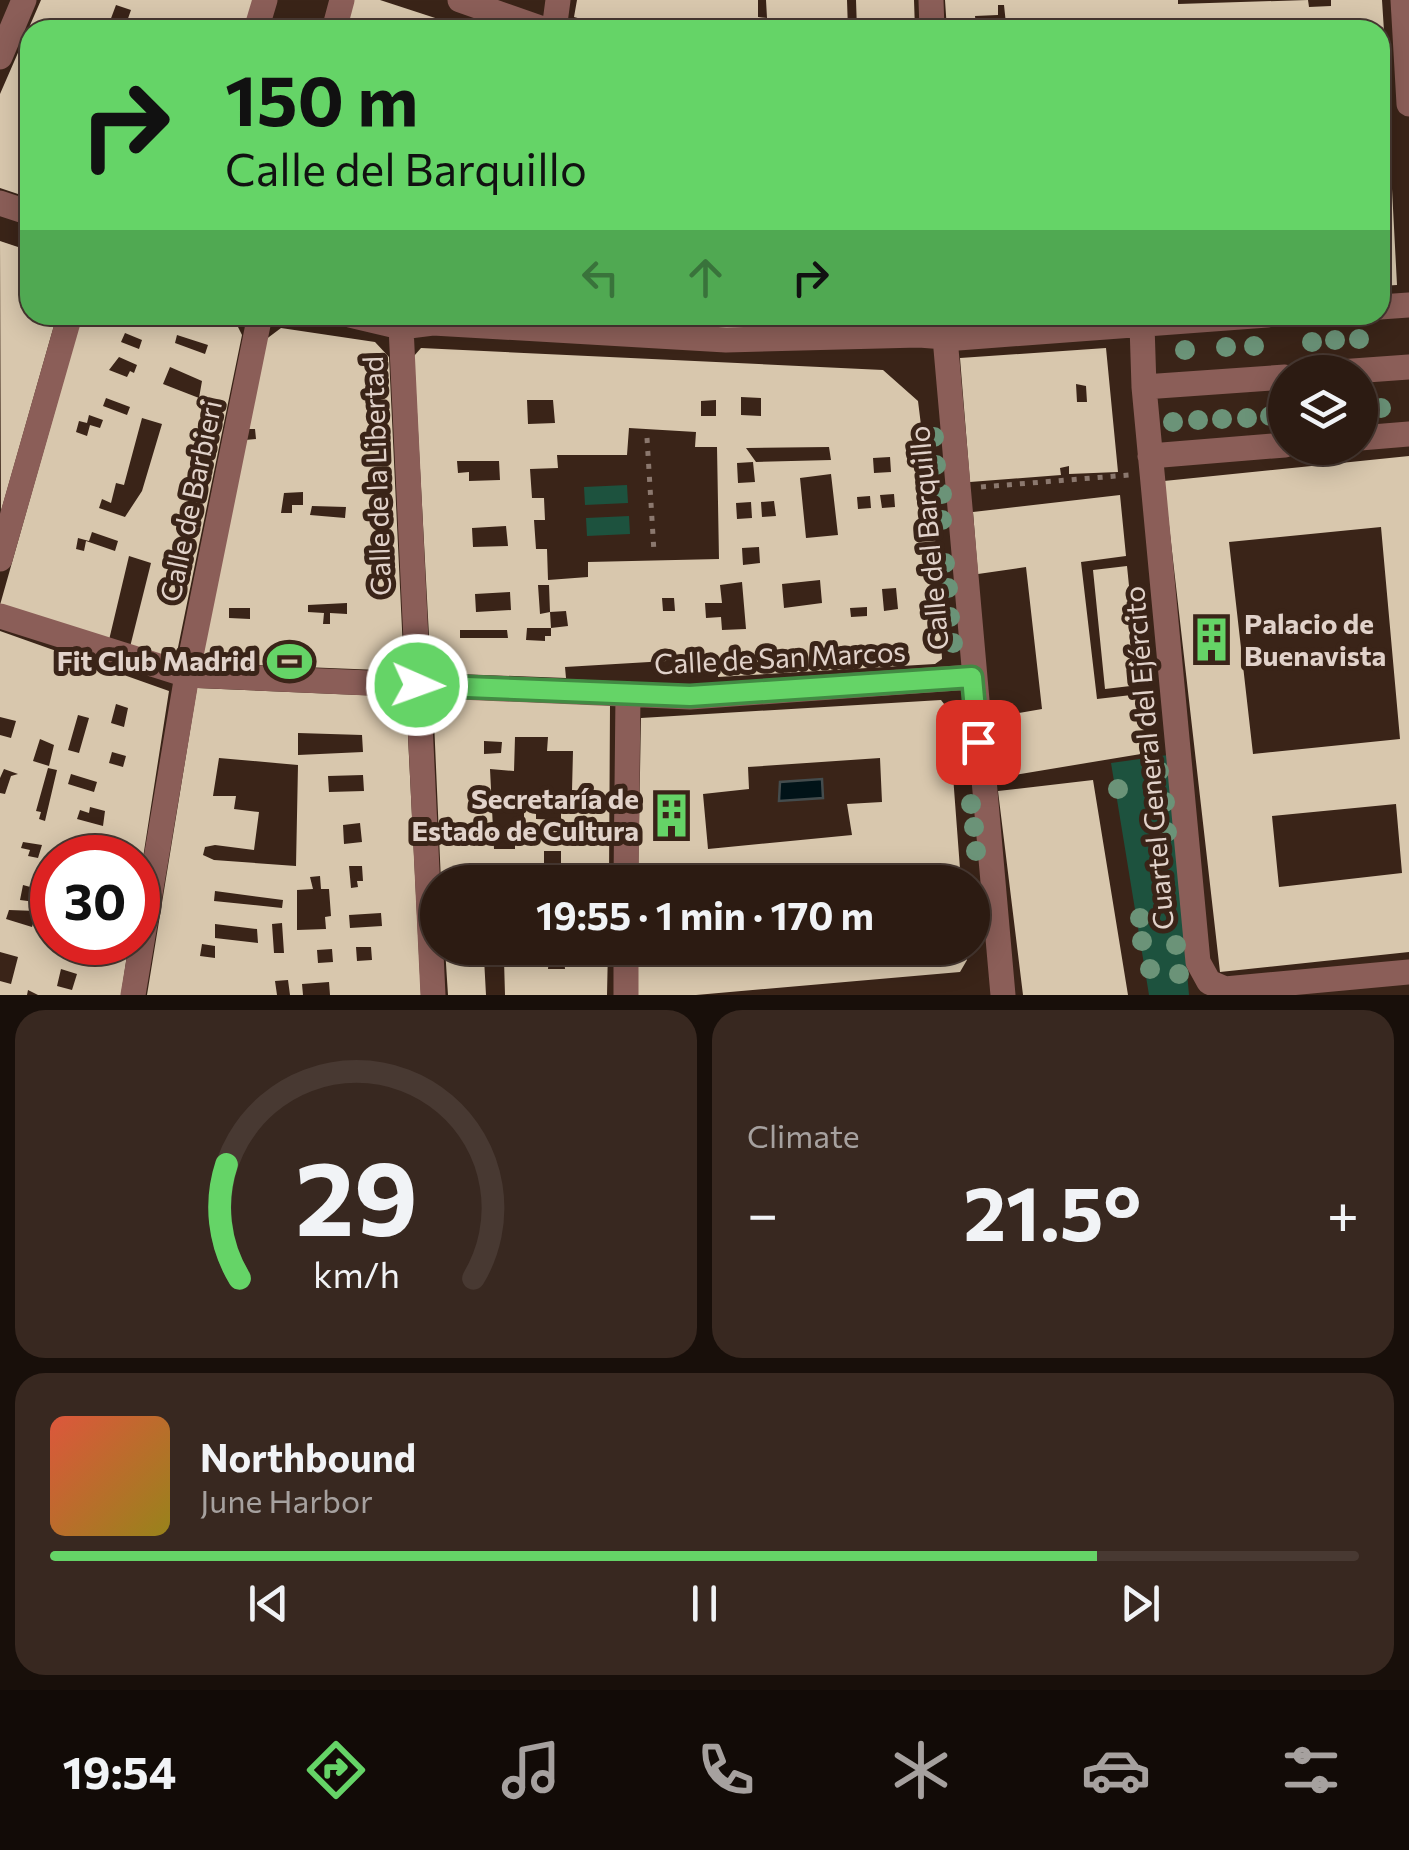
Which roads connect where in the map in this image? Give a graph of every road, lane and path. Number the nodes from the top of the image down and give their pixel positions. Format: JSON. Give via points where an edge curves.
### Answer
{"nodes":[{"id":1,"x":24,"y":0,"type":"edge"},
{"id":2,"x":460,"y":0,"type":"edge"},
{"id":3,"x":1404,"y":0,"type":"edge"},
{"id":4,"x":517,"y":20,"type":"edge"},
{"id":5,"x":1398,"y":52,"type":"edge"},
{"id":6,"x":0,"y":56,"type":"edge"},
{"id":7,"x":1409,"y":104,"type":"edge"},
{"id":8,"x":67,"y":325,"type":"edge"},
{"id":9,"x":258,"y":325,"type":"edge"},
{"id":10,"x":404,"y":325,"type":"edge"},
{"id":11,"x":616,"y":325,"type":"edge"},
{"id":12,"x":1142,"y":325,"type":"joint"},
{"id":13,"x":944,"y":326,"type":"edge"},
{"id":14,"x":1409,"y":367,"type":"edge"},
{"id":15,"x":1378,"y":369,"type":"edge"},
{"id":16,"x":1268,"y":378,"type":"edge"},
{"id":17,"x":1144,"y":387,"type":"junction"},
{"id":18,"x":1409,"y":434,"type":"edge"},
{"id":19,"x":1378,"y":437,"type":"edge"},
{"id":20,"x":647,"y":438,"type":"dead end"},
{"id":21,"x":1268,"y":447,"type":"edge"},
{"id":22,"x":1151,"y":464,"type":"junction"},
{"id":23,"x":971,"y":488,"type":"dead end"},
{"id":24,"x":654,"y":552,"type":"dead end"},
{"id":25,"x":0,"y":559,"type":"edge"},
{"id":26,"x":0,"y":616,"type":"edge"},
{"id":27,"x":186,"y":675,"type":"junction"},
{"id":28,"x":972,"y":677,"type":"junction"},
{"id":29,"x":417,"y":685,"type":"junction"},
{"id":30,"x":628,"y":694,"type":"junction"},
{"id":31,"x":626,"y":865,"type":"edge"},
{"id":32,"x":626,"y":965,"type":"edge"},
{"id":33,"x":1409,"y":972,"type":"edge"},
{"id":34,"x":133,"y":995,"type":"edge"},
{"id":35,"x":432,"y":995,"type":"edge"},
{"id":36,"x":626,"y":995,"type":"edge"},
{"id":37,"x":1004,"y":995,"type":"edge"}],
"edges":[{"from":1,"to":6,"type":"street"},
{"from":2,"to":4,"type":"street"},
{"from":3,"to":5,"type":"street"},
{"from":5,"to":7,"type":"street"},
{"from":8,"to":25,"type":"street"},
{"from":9,"to":27,"type":"street","name":"Calle de Barbieri"},
{"from":10,"to":29,"type":"street","name":"Calle de la Libertad"},
{"from":11,"to":13,"type":"street","via":[[679,349]]},
{"from":12,"to":13,"type":"street"},
{"from":12,"to":17,"type":"street","name":"Cuartel General del Ejército"},
{"from":13,"to":28,"type":"street","name":"Calle del Barquillo"},
{"from":14,"to":15,"type":"street"},
{"from":16,"to":17,"type":"street"},
{"from":17,"to":22,"type":"street","name":"Cuartel General del Ejército"},
{"from":18,"to":19,"type":"street"},
{"from":20,"to":24,"type":"path"},
{"from":21,"to":22,"type":"street"},
{"from":22,"to":23,"type":"path"},
{"from":22,"to":33,"type":"street","name":"Cuartel General del Ejército","via":[[1198,962],[1209,982],[1225,989]]},
{"from":26,"to":27,"type":"street","name":"Calle de San Marcos"},
{"from":27,"to":29,"type":"street","name":"Calle de San Marcos"},
{"from":27,"to":34,"type":"street","name":"Calle de Barbieri"},
{"from":28,"to":30,"type":"street","name":"Calle de San Marcos","via":[[690,696]]},
{"from":28,"to":37,"type":"street","name":"Calle del Barquillo"},
{"from":29,"to":30,"type":"street","name":"Calle de San Marcos"},
{"from":29,"to":35,"type":"street","name":"Calle de la Libertad"},
{"from":30,"to":31,"type":"street"},
{"from":32,"to":36,"type":"street"}]}
